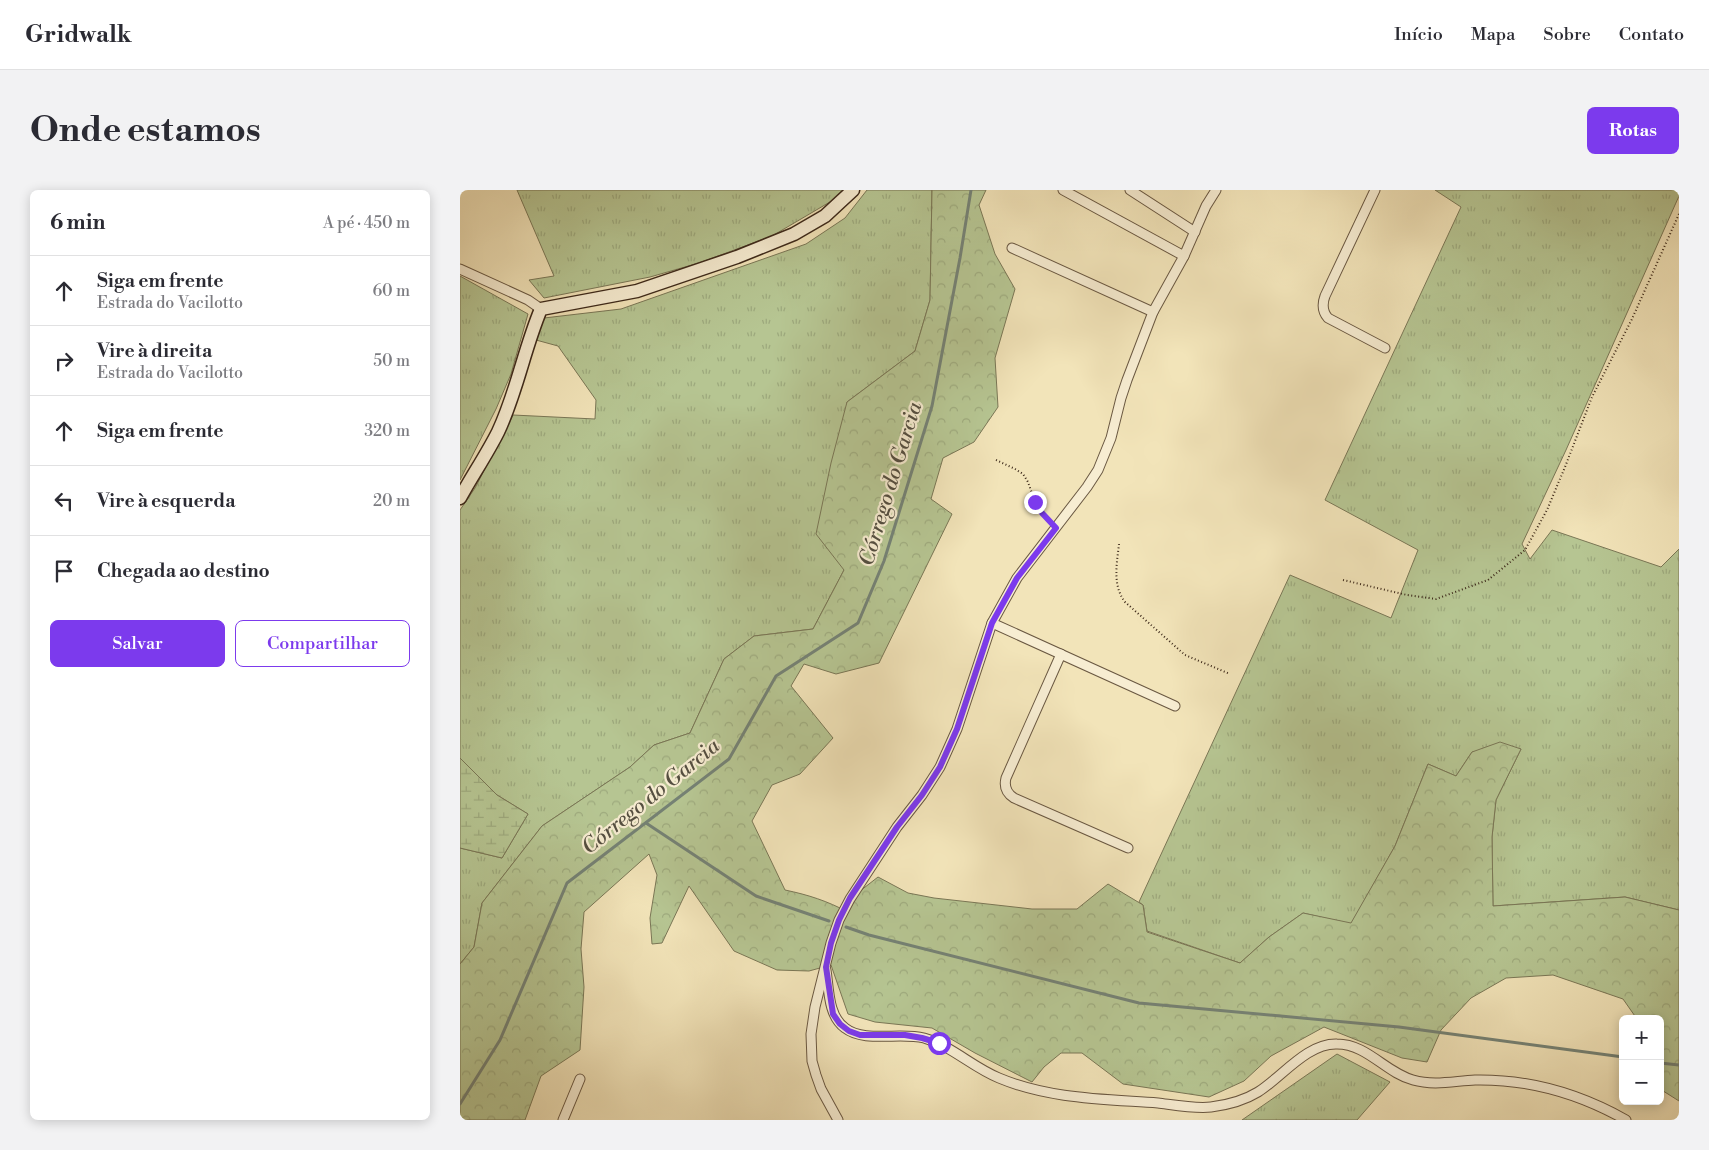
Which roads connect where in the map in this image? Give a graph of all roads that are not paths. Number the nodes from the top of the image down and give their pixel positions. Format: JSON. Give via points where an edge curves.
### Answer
{"nodes":[{"id":1,"x":853,"y":190,"type":"edge"},
{"id":2,"x":1063,"y":190,"type":"edge"},
{"id":3,"x":1130,"y":190,"type":"edge"},
{"id":4,"x":1216,"y":190,"type":"edge"},
{"id":5,"x":1375,"y":190,"type":"edge"},
{"id":6,"x":1195,"y":232,"type":"junction"},
{"id":7,"x":1012,"y":248,"type":"dead end"},
{"id":8,"x":1184,"y":256,"type":"junction"},
{"id":9,"x":460,"y":269,"type":"edge"},
{"id":10,"x":541,"y":309,"type":"junction"},
{"id":11,"x":1153,"y":312,"type":"junction"},
{"id":12,"x":1385,"y":348,"type":"dead end"},
{"id":13,"x":460,"y":498,"type":"edge"},
{"id":14,"x":992,"y":623,"type":"junction"},
{"id":15,"x":1061,"y":654,"type":"junction"},
{"id":16,"x":1175,"y":706,"type":"dead end"},
{"id":17,"x":1128,"y":848,"type":"dead end"},
{"id":18,"x":826,"y":967,"type":"junction"},
{"id":19,"x":580,"y":1079,"type":"dead end"},
{"id":20,"x":563,"y":1120,"type":"edge"},
{"id":21,"x":838,"y":1120,"type":"edge"},
{"id":22,"x":1626,"y":1120,"type":"edge"}],
"edges":[{"from":1,"to":10,"type":"street","via":[[818,221],[737,257],[637,291]]},
{"from":2,"to":8,"type":"street"},
{"from":3,"to":6,"type":"street"},
{"from":4,"to":6,"type":"street"},
{"from":5,"to":12,"type":"street","via":[[1323,306],[1328,318]]},
{"from":6,"to":8,"type":"street"},
{"from":7,"to":11,"type":"street"},
{"from":8,"to":11,"type":"street"},
{"from":9,"to":10,"type":"street"},
{"from":10,"to":13,"type":"street","via":[[498,432]]},
{"from":11,"to":14,"type":"street","via":[[1121,398],[1104,458],[1087,487],[1017,578]]},
{"from":14,"to":15,"type":"street"},
{"from":14,"to":18,"type":"street","via":[[957,729],[940,767],[850,898],[833,936]]},
{"from":15,"to":16,"type":"street"},
{"from":15,"to":17,"type":"street","via":[[1006,778],[1006,790],[1014,798]]},
{"from":18,"to":21,"type":"street","via":[[815,1007],[812,1061],[821,1089]]},
{"from":18,"to":22,"type":"street","via":[[833,1014],[849,1031],[860,1035],[905,1035],[939,1043],[996,1077],[1054,1095],[1209,1108],[1249,1097],[1313,1050],[1335,1044],[1358,1048],[1400,1075],[1421,1082],[1513,1081],[1588,1101]]},
{"from":19,"to":20,"type":"street"}]}
